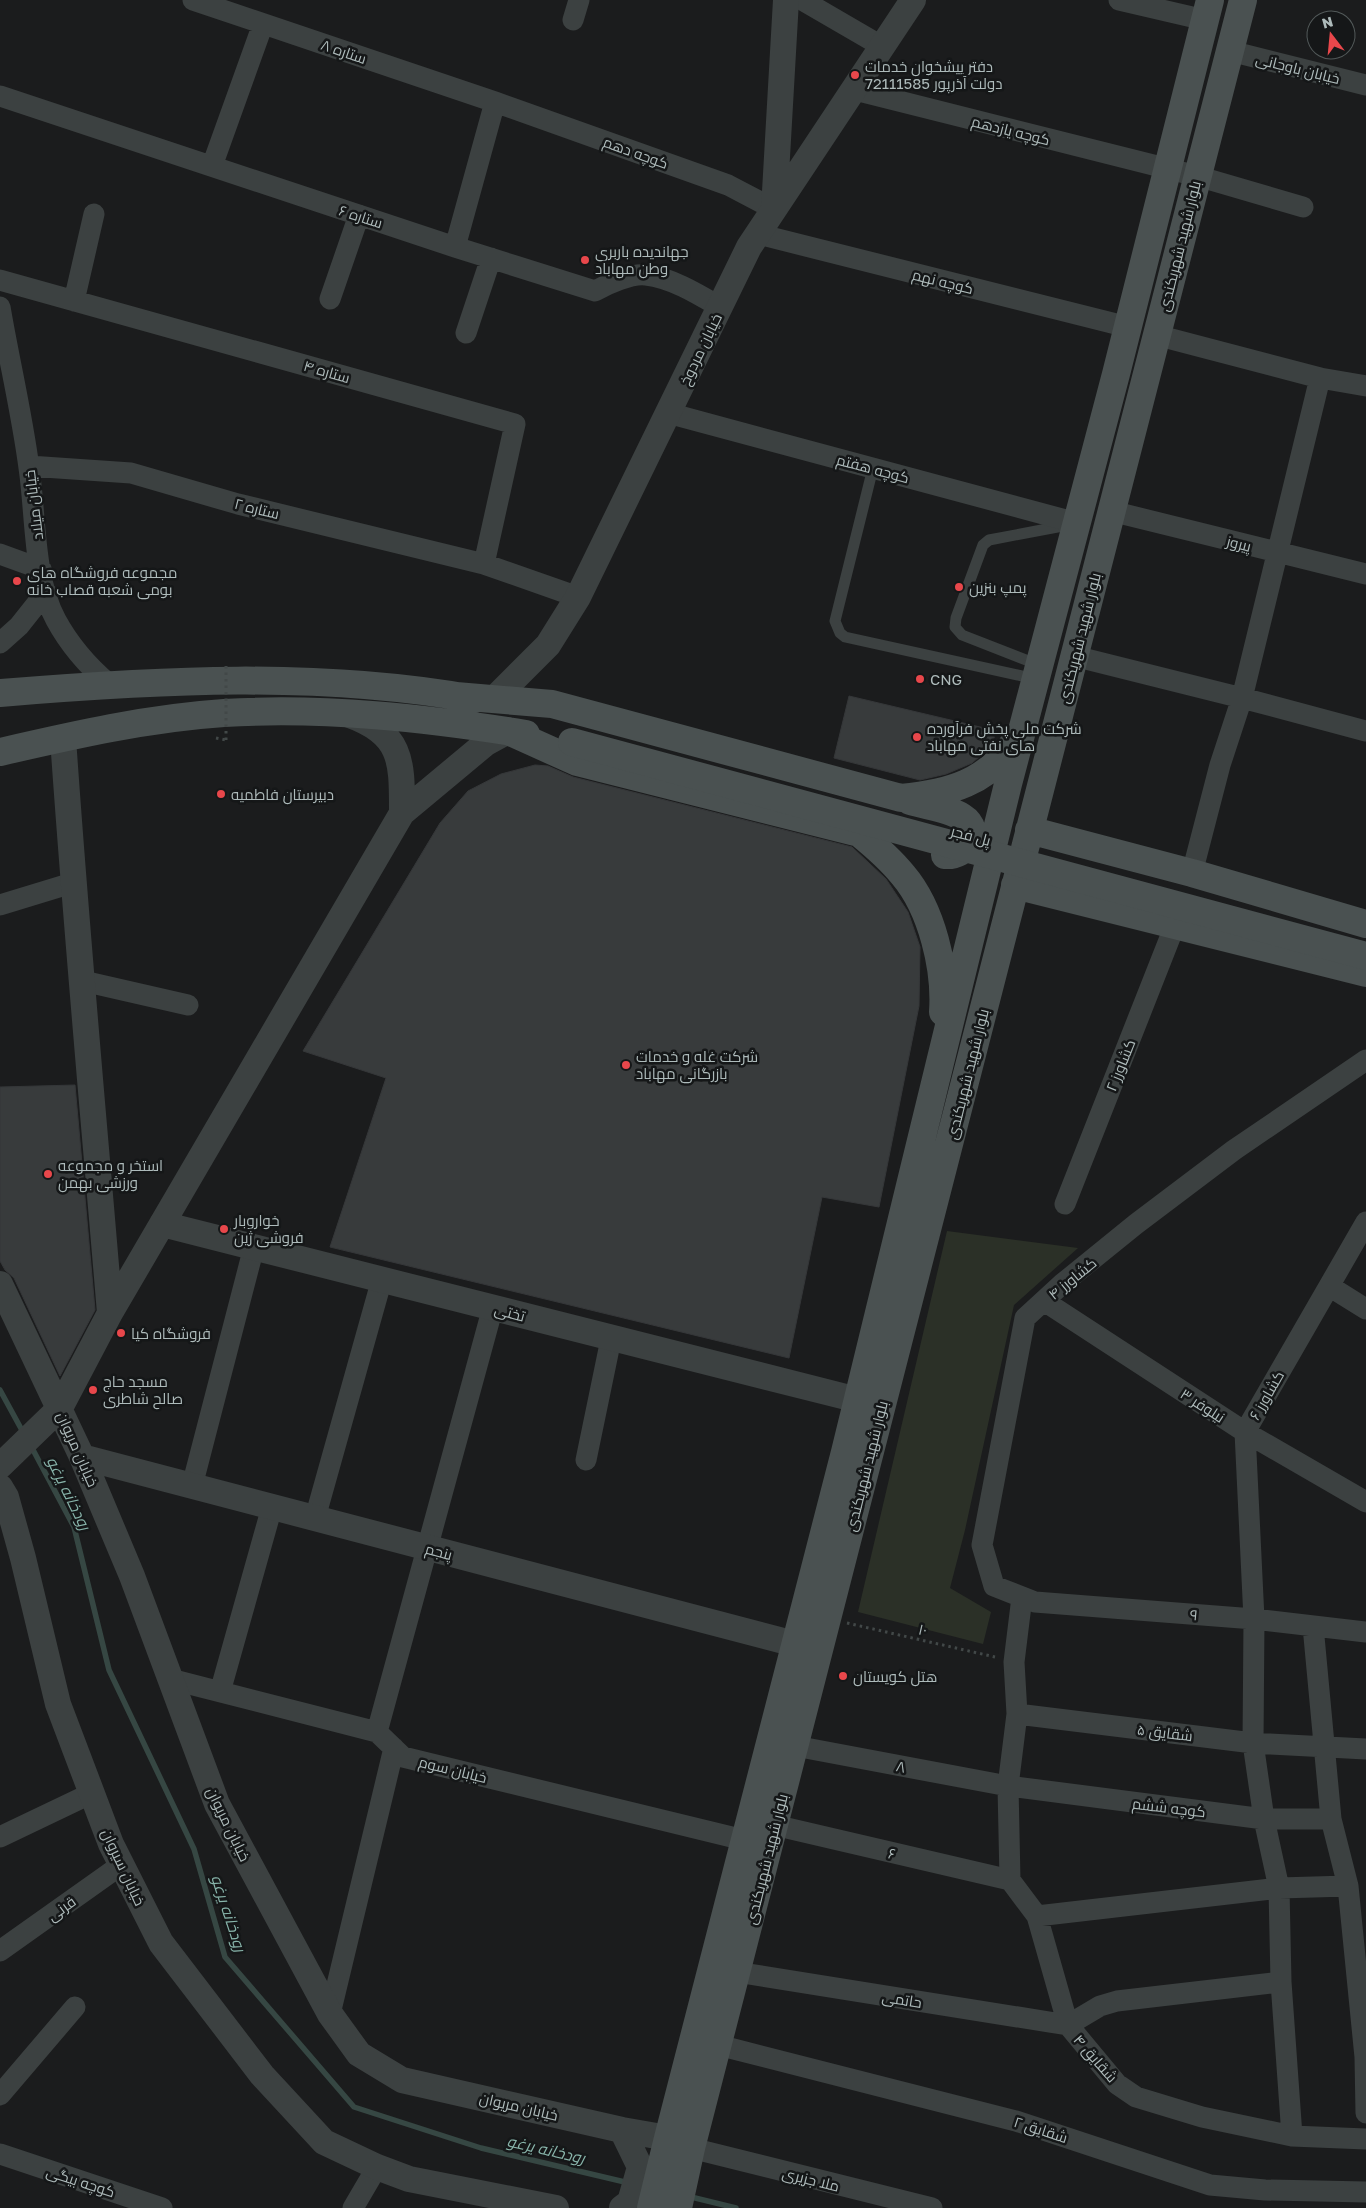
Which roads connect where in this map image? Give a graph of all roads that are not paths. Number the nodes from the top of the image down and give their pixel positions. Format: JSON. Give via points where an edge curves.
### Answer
{"nodes":[{"id":1,"x":193,"y":0,"type":"edge"},
{"id":2,"x":786,"y":0,"type":"edge"},
{"id":3,"x":802,"y":0,"type":"edge"},
{"id":4,"x":913,"y":0,"type":"edge"},
{"id":5,"x":1118,"y":0,"type":"edge"},
{"id":6,"x":1243,"y":0,"type":"edge"},
{"id":7,"x":1207,"y":10,"type":"edge"},
{"id":8,"x":263,"y":24,"type":"junction"},
{"id":9,"x":883,"y":47,"type":"junction"},
{"id":10,"x":1230,"y":51,"type":"junction"},
{"id":11,"x":1366,"y":85,"type":"edge"},
{"id":12,"x":855,"y":90,"type":"junction"},
{"id":13,"x":0,"y":96,"type":"edge"},
{"id":14,"x":495,"y":102,"type":"junction"},
{"id":15,"x":212,"y":166,"type":"junction"},
{"id":16,"x":1167,"y":169,"type":"junction"},
{"id":17,"x":1197,"y":176,"type":"junction"},
{"id":18,"x":1303,"y":207,"type":"dead end"},
{"id":19,"x":774,"y":209,"type":"junction"},
{"id":20,"x":94,"y":214,"type":"dead end"},
{"id":21,"x":359,"y":215,"type":"junction"},
{"id":22,"x":758,"y":234,"type":"junction"},
{"id":23,"x":455,"y":247,"type":"junction"},
{"id":24,"x":492,"y":258,"type":"junction"},
{"id":25,"x":0,"y":280,"type":"edge"},
{"id":26,"x":330,"y":298,"type":"dead end"},
{"id":27,"x":74,"y":301,"type":"junction"},
{"id":28,"x":0,"y":307,"type":"edge"},
{"id":29,"x":720,"y":307,"type":"junction"},
{"id":30,"x":1128,"y":327,"type":"junction"},
{"id":31,"x":466,"y":334,"type":"dead end"},
{"id":32,"x":1156,"y":335,"type":"junction"},
{"id":33,"x":1320,"y":378,"type":"junction"},
{"id":34,"x":1366,"y":386,"type":"edge"},
{"id":35,"x":8,"y":400,"type":"edge"},
{"id":36,"x":668,"y":413,"type":"junction"},
{"id":37,"x":29,"y":466,"type":"junction"},
{"id":38,"x":873,"y":468,"type":"junction"},
{"id":39,"x":1111,"y":511,"type":"junction"},
{"id":40,"x":1077,"y":523,"type":"junction"},
{"id":41,"x":1277,"y":552,"type":"junction"},
{"id":42,"x":0,"y":554,"type":"edge"},
{"id":43,"x":484,"y":564,"type":"junction"},
{"id":44,"x":41,"y":569,"type":"junction"},
{"id":45,"x":1365,"y":571,"type":"edge"},
{"id":46,"x":46,"y":592,"type":"junction"},
{"id":47,"x":578,"y":597,"type":"junction"},
{"id":48,"x":0,"y":643,"type":"edge"},
{"id":49,"x":1074,"y":656,"type":"junction"},
{"id":50,"x":1037,"y":672,"type":"junction"},
{"id":51,"x":109,"y":684,"type":"junction"},
{"id":52,"x":0,"y":693,"type":"edge"},
{"id":53,"x":456,"y":696,"type":"junction"},
{"id":54,"x":1242,"y":698,"type":"junction"},
{"id":55,"x":494,"y":699,"type":"junction"},
{"id":56,"x":342,"y":712,"type":"junction"},
{"id":57,"x":1023,"y":728,"type":"junction"},
{"id":58,"x":508,"y":731,"type":"junction"},
{"id":59,"x":1366,"y":731,"type":"edge"},
{"id":60,"x":575,"y":733,"type":"junction"},
{"id":61,"x":63,"y":738,"type":"junction"},
{"id":62,"x":0,"y":752,"type":"edge"},
{"id":63,"x":901,"y":798,"type":"junction"},
{"id":64,"x":402,"y":813,"type":"junction"},
{"id":65,"x":1029,"y":830,"type":"junction"},
{"id":66,"x":859,"y":833,"type":"junction"},
{"id":67,"x":1192,"y":873,"type":"junction"},
{"id":68,"x":72,"y":883,"type":"junction"},
{"id":69,"x":1015,"y":885,"type":"junction"},
{"id":70,"x":0,"y":905,"type":"edge"},
{"id":71,"x":1366,"y":924,"type":"edge"},
{"id":72,"x":1175,"y":925,"type":"junction"},
{"id":73,"x":1366,"y":942,"type":"edge"},
{"id":74,"x":1366,"y":956,"type":"edge"},
{"id":75,"x":1366,"y":973,"type":"edge"},
{"id":76,"x":83,"y":981,"type":"junction"},
{"id":77,"x":188,"y":1005,"type":"dead end"},
{"id":78,"x":1366,"y":1060,"type":"edge"},
{"id":79,"x":940,"y":1067,"type":"junction"},
{"id":80,"x":1064,"y":1204,"type":"dead end"},
{"id":81,"x":1366,"y":1222,"type":"edge"},
{"id":82,"x":162,"y":1224,"type":"junction"},
{"id":83,"x":254,"y":1247,"type":"junction"},
{"id":84,"x":382,"y":1279,"type":"junction"},
{"id":85,"x":0,"y":1284,"type":"edge"},
{"id":86,"x":1329,"y":1286,"type":"junction"},
{"id":87,"x":1044,"y":1301,"type":"junction"},
{"id":88,"x":493,"y":1307,"type":"junction"},
{"id":89,"x":1366,"y":1309,"type":"edge"},
{"id":90,"x":110,"y":1313,"type":"junction"},
{"id":91,"x":611,"y":1339,"type":"junction"},
{"id":92,"x":858,"y":1400,"type":"junction"},
{"id":93,"x":60,"y":1408,"type":"junction"},
{"id":94,"x":1245,"y":1432,"type":"junction"},
{"id":95,"x":82,"y":1457,"type":"junction"},
{"id":96,"x":586,"y":1460,"type":"dead end"},
{"id":97,"x":0,"y":1466,"type":"edge"},
{"id":98,"x":192,"y":1486,"type":"junction"},
{"id":99,"x":2,"y":1499,"type":"edge"},
{"id":100,"x":1366,"y":1502,"type":"edge"},
{"id":101,"x":272,"y":1507,"type":"junction"},
{"id":102,"x":315,"y":1518,"type":"junction"},
{"id":103,"x":427,"y":1548,"type":"junction"},
{"id":104,"x":1022,"y":1597,"type":"junction"},
{"id":105,"x":1254,"y":1619,"type":"junction"},
{"id":106,"x":1313,"y":1626,"type":"junction"},
{"id":107,"x":1366,"y":1632,"type":"edge"},
{"id":108,"x":795,"y":1644,"type":"junction"},
{"id":109,"x":170,"y":1679,"type":"junction"},
{"id":110,"x":220,"y":1692,"type":"junction"},
{"id":111,"x":1017,"y":1714,"type":"junction"},
{"id":112,"x":377,"y":1732,"type":"junction"},
{"id":113,"x":1253,"y":1743,"type":"junction"},
{"id":114,"x":794,"y":1746,"type":"junction"},
{"id":115,"x":1323,"y":1746,"type":"junction"},
{"id":116,"x":394,"y":1748,"type":"junction"},
{"id":117,"x":1366,"y":1749,"type":"edge"},
{"id":118,"x":1008,"y":1786,"type":"junction"},
{"id":119,"x":92,"y":1794,"type":"junction"},
{"id":120,"x":1264,"y":1819,"type":"junction"},
{"id":121,"x":1331,"y":1819,"type":"junction"},
{"id":122,"x":774,"y":1825,"type":"junction"},
{"id":123,"x":0,"y":1838,"type":"edge"},
{"id":124,"x":744,"y":1840,"type":"junction"},
{"id":125,"x":121,"y":1864,"type":"junction"},
{"id":126,"x":1010,"y":1880,"type":"junction"},
{"id":127,"x":1348,"y":1886,"type":"junction"},
{"id":128,"x":1278,"y":1888,"type":"junction"},
{"id":129,"x":1037,"y":1916,"type":"junction"},
{"id":130,"x":0,"y":1951,"type":"edge"},
{"id":131,"x":736,"y":1972,"type":"junction"},
{"id":132,"x":1281,"y":1982,"type":"junction"},
{"id":133,"x":75,"y":2007,"type":"dead end"},
{"id":134,"x":330,"y":2014,"type":"junction"},
{"id":135,"x":1068,"y":2026,"type":"junction"},
{"id":136,"x":718,"y":2045,"type":"junction"},
{"id":137,"x":0,"y":2095,"type":"edge"},
{"id":138,"x":1366,"y":2113,"type":"edge"},
{"id":139,"x":622,"y":2130,"type":"junction"},
{"id":140,"x":1292,"y":2136,"type":"junction"},
{"id":141,"x":1366,"y":2139,"type":"edge"},
{"id":142,"x":679,"y":2143,"type":"junction"},
{"id":143,"x":0,"y":2154,"type":"edge"},
{"id":144,"x":377,"y":2167,"type":"junction"},
{"id":145,"x":1366,"y":2192,"type":"edge"},
{"id":146,"x":634,"y":2206,"type":"edge"},
{"id":147,"x":162,"y":2208,"type":"edge"},
{"id":148,"x":353,"y":2208,"type":"edge"},
{"id":149,"x":556,"y":2208,"type":"edge"},
{"id":150,"x":678,"y":2208,"type":"edge"},
{"id":151,"x":932,"y":2208,"type":"edge"}],
"edges":[{"from":1,"to":8,"type":"street","name":"ستاره ۸"},
{"from":2,"to":19,"type":"street"},
{"from":3,"to":9,"type":"street"},
{"from":4,"to":9,"type":"street","name":"خیابان مردوخ"},
{"from":5,"to":7,"type":"street"},
{"from":6,"to":10,"type":"main road","name":"بلوار شهید شهریکندی"},
{"from":7,"to":16,"type":"main road","name":"بلوار شهید شهریکندی"},
{"from":8,"to":14,"type":"street","name":"ستاره ۸"},
{"from":8,"to":15,"type":"street"},
{"from":9,"to":12,"type":"street","name":"خیابان مردوخ"},
{"from":10,"to":11,"type":"street","name":"خیابان باوجانی"},
{"from":10,"to":17,"type":"main road","name":"بلوار شهید شهریکندی"},
{"from":12,"to":16,"type":"street","name":"کوچه یازدهم"},
{"from":12,"to":19,"type":"street","name":"خیابان مردوخ"},
{"from":13,"to":15,"type":"street","name":"ستاره ۶"},
{"from":14,"to":19,"type":"street","name":"کوچه دهم","via":[[728,185]]},
{"from":14,"to":23,"type":"street"},
{"from":15,"to":21,"type":"street","name":"ستاره ۶"},
{"from":16,"to":17,"type":"street","name":"کوچه یازدهم"},
{"from":16,"to":30,"type":"main road","name":"بلوار شهید شهریکندی"},
{"from":17,"to":18,"type":"street","name":"کوچه یازدهم"},
{"from":17,"to":32,"type":"main road","name":"بلوار شهید شهریکندی"},
{"from":19,"to":22,"type":"street","name":"خیابان مردوخ"},
{"from":20,"to":27,"type":"street"},
{"from":21,"to":23,"type":"street","name":"ستاره ۶"},
{"from":21,"to":26,"type":"street"},
{"from":22,"to":29,"type":"street","name":"خیابان مردوخ"},
{"from":22,"to":30,"type":"street","name":"کوچه نهم"},
{"from":23,"to":24,"type":"street","name":"ستاره ۶"},
{"from":24,"to":29,"type":"street","name":"ستاره ۶","via":[[594,290],[610,282],[644,274],[672,282]]},
{"from":24,"to":31,"type":"street"},
{"from":25,"to":27,"type":"street","name":"ستاره ۴"},
{"from":27,"to":43,"type":"street","name":"ستاره ۴","via":[[515,424]]},
{"from":28,"to":35,"type":"street","name":"خیابان میلاد"},
{"from":29,"to":36,"type":"street","name":"خیابان مردوخ"},
{"from":30,"to":40,"type":"main road","name":"بلوار شهید شهریکندی"},
{"from":32,"to":33,"type":"street"},
{"from":32,"to":39,"type":"main road","name":"بلوار شهید شهریکندی"},
{"from":33,"to":34,"type":"street"},
{"from":33,"to":41,"type":"street"},
{"from":35,"to":37,"type":"street","name":"خیابان میلاد"},
{"from":36,"to":38,"type":"street","name":"کوچه هفتم"},
{"from":36,"to":47,"type":"street","name":"خیابان مردوخ"},
{"from":37,"to":43,"type":"street","name":"ستاره ۲","via":[[131,473],[238,504]]},
{"from":37,"to":44,"type":"street","name":"خیابان میلاد"},
{"from":38,"to":40,"type":"street","name":"کوچه هفتم"},
{"from":38,"to":50,"type":"lane","via":[[835,621],[840,633],[845,637]]},
{"from":39,"to":41,"type":"street","name":"پیروز"},
{"from":39,"to":49,"type":"main road","name":"بلوار شهید شهریکندی"},
{"from":40,"to":50,"type":"main road","name":"بلوار شهید شهریکندی"},
{"from":40,"to":50,"type":"lane","via":[[989,540],[983,546],[956,618],[955,627],[962,635]]},
{"from":41,"to":45,"type":"street","name":"پیروز"},
{"from":41,"to":54,"type":"street"},
{"from":42,"to":44,"type":"street"},
{"from":43,"to":47,"type":"street","name":"ستاره ۲"},
{"from":44,"to":46,"type":"street","name":"خیابان میلاد"},
{"from":46,"to":48,"type":"street","via":[[19,626]]},
{"from":46,"to":51,"type":"street","name":"خیابان میلاد","via":[[56,620],[90,668]]},
{"from":47,"to":55,"type":"street","name":"خیابان مردوخ","via":[[548,645]]},
{"from":49,"to":54,"type":"street"},
{"from":49,"to":65,"type":"main road","name":"بلوار شهید شهریکندی"},
{"from":50,"to":57,"type":"main road","name":"بلوار شهید شهریکندی"},
{"from":51,"to":52,"type":"main road"},
{"from":51,"to":53,"type":"main road","via":[[231,680],[342,682]]},
{"from":53,"to":55,"type":"main road"},
{"from":53,"to":60,"type":"main road","via":[[503,704]]},
{"from":54,"to":59,"type":"street"},
{"from":54,"to":67,"type":"street","via":[[1220,765]]},
{"from":55,"to":63,"type":"main road","via":[[552,704]]},
{"from":56,"to":58,"type":"main road"},
{"from":56,"to":61,"type":"main road","via":[[224,713],[142,723]]},
{"from":56,"to":64,"type":"street","via":[[370,722],[387,736],[398,755],[402,775]]},
{"from":57,"to":63,"type":"main road","via":[[991,771],[934,795]]},
{"from":57,"to":79,"type":"main road","name":"بلوار شهید شهریکندی"},
{"from":58,"to":60,"type":"main road"},
{"from":58,"to":64,"type":"street","via":[[486,743]]},
{"from":58,"to":66,"type":"main road","via":[[577,762]]},
{"from":60,"to":73,"type":"main road","name":"پل فجر"},
{"from":60,"to":74,"type":"main road","bridge":true},
{"from":61,"to":62,"type":"main road"},
{"from":61,"to":68,"type":"street"},
{"from":63,"to":66,"type":"main road","via":[[964,818],[972,836],[967,849],[955,856],[941,855]]},
{"from":64,"to":82,"type":"street"},
{"from":65,"to":67,"type":"main road"},
{"from":65,"to":69,"type":"main road","name":"بلوار شهید شهریکندی"},
{"from":66,"to":79,"type":"main road","via":[[905,877],[930,925],[941,963],[943,991]]},
{"from":67,"to":71,"type":"main road"},
{"from":68,"to":70,"type":"street"},
{"from":68,"to":76,"type":"street"},
{"from":69,"to":72,"type":"main road"},
{"from":69,"to":114,"type":"main road","name":"بلوار شهید شهریکندی"},
{"from":72,"to":75,"type":"main road"},
{"from":72,"to":80,"type":"street","name":"کشاورز ۲"},
{"from":76,"to":77,"type":"street"},
{"from":76,"to":90,"type":"street"},
{"from":78,"to":87,"type":"street","name":"کشاورز ۴","via":[[1234,1150],[1136,1224]]},
{"from":79,"to":92,"type":"main road","name":"بلوار شهید شهریکندی"},
{"from":81,"to":86,"type":"street","name":"کشاورز ۶"},
{"from":82,"to":83,"type":"street","name":"تختی"},
{"from":82,"to":90,"type":"street"},
{"from":83,"to":84,"type":"street","name":"تختی"},
{"from":83,"to":98,"type":"street"},
{"from":84,"to":88,"type":"street","name":"تختی"},
{"from":84,"to":102,"type":"street"},
{"from":85,"to":93,"type":"street","name":"خیابان مریوان"},
{"from":86,"to":89,"type":"street"},
{"from":86,"to":94,"type":"street","name":"کشاورز ۶"},
{"from":87,"to":94,"type":"street","name":"نیلوفر ۳"},
{"from":87,"to":104,"type":"street","name":"کشاورز ۴","via":[[1025,1318],[982,1545],[994,1586]]},
{"from":88,"to":91,"type":"street","name":"تختی"},
{"from":88,"to":103,"type":"street"},
{"from":90,"to":93,"type":"street"},
{"from":91,"to":92,"type":"street","name":"تختی"},
{"from":91,"to":96,"type":"street"},
{"from":92,"to":108,"type":"main road","name":"بلوار شهید شهریکندی"},
{"from":93,"to":95,"type":"street","name":"خیابان مریوان"},
{"from":93,"to":97,"type":"street"},
{"from":94,"to":100,"type":"street","name":"نیلوفر ۳"},
{"from":94,"to":105,"type":"street","name":"کشاورز ۶"},
{"from":95,"to":98,"type":"street","name":"پنجم"},
{"from":95,"to":109,"type":"street","name":"خیابان مریوان","via":[[132,1576]]},
{"from":98,"to":101,"type":"street","name":"پنجم"},
{"from":99,"to":119,"type":"street","name":"خیابان سیروان","via":[[23,1558],[58,1704]]},
{"from":101,"to":102,"type":"street","name":"پنجم"},
{"from":101,"to":110,"type":"street"},
{"from":102,"to":103,"type":"street","name":"پنجم"},
{"from":103,"to":108,"type":"street","name":"پنجم"},
{"from":103,"to":112,"type":"street"},
{"from":104,"to":105,"type":"street","name":"۹","via":[[1035,1602]]},
{"from":104,"to":111,"type":"street","via":[[1014,1662]]},
{"from":105,"to":106,"type":"street","name":"۹"},
{"from":105,"to":113,"type":"street","name":"کشاورز ۶"},
{"from":106,"to":107,"type":"street","name":"۹"},
{"from":106,"to":115,"type":"street"},
{"from":108,"to":124,"type":"main road","name":"بلوار شهید شهریکندی"},
{"from":109,"to":110,"type":"street","name":"خیابان سوم"},
{"from":109,"to":134,"type":"street","name":"خیابان مریوان","via":[[216,1804]]},
{"from":110,"to":112,"type":"street","name":"خیابان سوم"},
{"from":111,"to":113,"type":"street","name":"شقایق ۵"},
{"from":111,"to":118,"type":"street"},
{"from":112,"to":116,"type":"street","name":"خیابان سوم"},
{"from":113,"to":115,"type":"street","name":"شقایق ۵"},
{"from":113,"to":120,"type":"street","name":"کشاورز ۶"},
{"from":114,"to":118,"type":"street","name":"۸"},
{"from":114,"to":122,"type":"main road","name":"بلوار شهید شهریکندی"},
{"from":115,"to":117,"type":"street","name":"شقایق ۵"},
{"from":115,"to":121,"type":"street"},
{"from":116,"to":124,"type":"street","name":"خیابان سوم","via":[[403,1756]]},
{"from":116,"to":134,"type":"street"},
{"from":118,"to":120,"type":"street","name":"کوچه ششم"},
{"from":118,"to":126,"type":"street"},
{"from":119,"to":123,"type":"street"},
{"from":119,"to":125,"type":"street","name":"خیابان سیروان"},
{"from":120,"to":121,"type":"street","name":"کوچه ششم"},
{"from":120,"to":128,"type":"street","name":"کشاورز ۶"},
{"from":121,"to":127,"type":"street"},
{"from":122,"to":126,"type":"street","name":"۶"},
{"from":122,"to":131,"type":"main road","name":"بلوار شهید شهریکندی"},
{"from":124,"to":142,"type":"main road","name":"بلوار شهید شهریکندی"},
{"from":125,"to":130,"type":"street","name":"قرنی"},
{"from":125,"to":144,"type":"street","name":"خیابان سیروان","via":[[161,1943],[262,2075],[324,2142]]},
{"from":126,"to":129,"type":"street","name":"شقایق ۴"},
{"from":127,"to":128,"type":"street"},
{"from":127,"to":138,"type":"street","via":[[1365,2057]]},
{"from":128,"to":129,"type":"street"},
{"from":128,"to":132,"type":"street","name":"کشاورز ۶"},
{"from":129,"to":135,"type":"street","name":"شقایق ۴"},
{"from":131,"to":135,"type":"street","name":"حاتمی"},
{"from":131,"to":136,"type":"main road","name":"بلوار شهید شهریکندی"},
{"from":132,"to":135,"type":"street","via":[[1117,2001],[1100,2006]]},
{"from":132,"to":140,"type":"street","name":"کشاورز ۶"},
{"from":133,"to":137,"type":"street"},
{"from":134,"to":139,"type":"street","name":"خیابان مریوان","via":[[359,2054],[402,2080]]},
{"from":135,"to":140,"type":"street","name":"شقایق ۴","via":[[1117,2084],[1136,2097],[1202,2118]]},
{"from":136,"to":142,"type":"main road","name":"بلوار شهید شهریکندی"},
{"from":136,"to":145,"type":"street","name":"شقایق ۲","via":[[1016,2121],[1210,2185],[1265,2190]]},
{"from":139,"to":142,"type":"street","name":"خیابان مریوان"},
{"from":139,"to":146,"type":"street","via":[[640,2167]]},
{"from":140,"to":141,"type":"street","name":"شقایق ۴"},
{"from":142,"to":146,"type":"main road"},
{"from":142,"to":150,"type":"main road"},
{"from":142,"to":151,"type":"street","name":"ملا جزیری"},
{"from":143,"to":147,"type":"street","name":"کوچه بیگی"},
{"from":144,"to":148,"type":"street"},
{"from":144,"to":149,"type":"street","name":"خیابان سیروان","via":[[409,2179]]}]}
